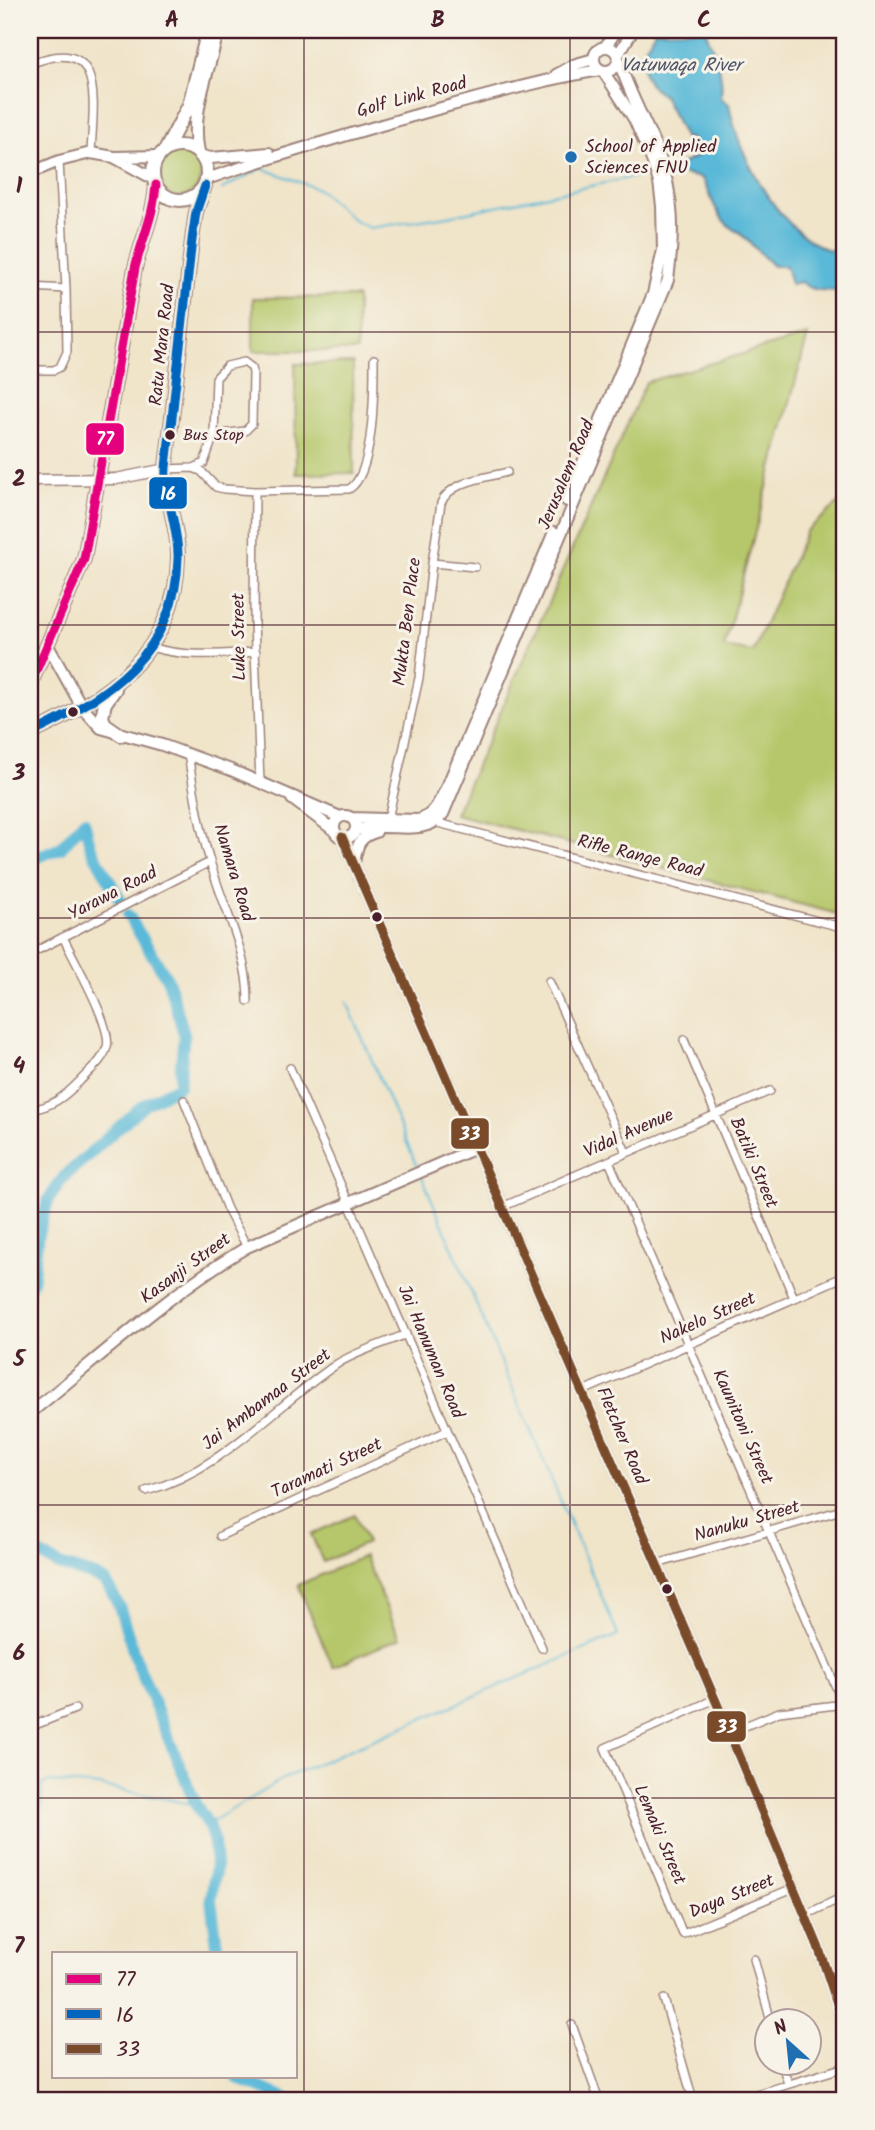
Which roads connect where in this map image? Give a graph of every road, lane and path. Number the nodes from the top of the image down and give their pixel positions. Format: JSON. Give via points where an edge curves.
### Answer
{"nodes":[{"id":1,"x":208,"y":30,"type":"edge"},
{"id":2,"x":217,"y":30,"type":"edge"},
{"id":3,"x":617,"y":30,"type":"edge"},
{"id":4,"x":633,"y":30,"type":"edge"},
{"id":5,"x":605,"y":47,"type":"junction"},
{"id":6,"x":618,"y":56,"type":"junction"},
{"id":7,"x":594,"y":59,"type":"junction"},
{"id":8,"x":30,"y":64,"type":"edge"},
{"id":9,"x":602,"y":71,"type":"junction"},
{"id":10,"x":551,"y":79,"type":"junction"},
{"id":11,"x":282,"y":152,"type":"junction"},
{"id":12,"x":91,"y":153,"type":"junction"},
{"id":13,"x":162,"y":153,"type":"junction"},
{"id":14,"x":200,"y":154,"type":"junction"},
{"id":15,"x":114,"y":157,"type":"junction"},
{"id":16,"x":59,"y":161,"type":"junction"},
{"id":17,"x":30,"y":173,"type":"edge"},
{"id":18,"x":155,"y":182,"type":"junction"},
{"id":19,"x":206,"y":182,"type":"junction"},
{"id":20,"x":30,"y":288,"type":"edge"},
{"id":21,"x":66,"y":289,"type":"junction"},
{"id":22,"x":374,"y":359,"type":"dead end"},
{"id":23,"x":30,"y":370,"type":"edge"},
{"id":24,"x":214,"y":435,"type":"junction"},
{"id":25,"x":193,"y":468,"type":"junction"},
{"id":26,"x":166,"y":469,"type":"junction"},
{"id":27,"x":507,"y":472,"type":"dead end"},
{"id":28,"x":30,"y":480,"type":"edge"},
{"id":29,"x":99,"y":480,"type":"junction"},
{"id":30,"x":255,"y":491,"type":"junction"},
{"id":31,"x":432,"y":563,"type":"junction"},
{"id":32,"x":475,"y":568,"type":"dead end"},
{"id":33,"x":47,"y":644,"type":"junction"},
{"id":34,"x":151,"y":647,"type":"junction"},
{"id":35,"x":256,"y":652,"type":"junction"},
{"id":36,"x":127,"y":676,"type":"junction"},
{"id":37,"x":30,"y":685,"type":"edge"},
{"id":38,"x":82,"y":707,"type":"junction"},
{"id":39,"x":30,"y":734,"type":"edge"},
{"id":40,"x":121,"y":735,"type":"junction"},
{"id":41,"x":188,"y":754,"type":"junction"},
{"id":42,"x":260,"y":783,"type":"junction"},
{"id":43,"x":288,"y":796,"type":"junction"},
{"id":44,"x":346,"y":817,"type":"junction"},
{"id":45,"x":388,"y":819,"type":"junction"},
{"id":46,"x":431,"y":820,"type":"junction"},
{"id":47,"x":407,"y":828,"type":"junction"},
{"id":48,"x":346,"y":833,"type":"junction"},
{"id":49,"x":210,"y":862,"type":"junction"},
{"id":50,"x":354,"y":863,"type":"junction"},
{"id":51,"x":845,"y":928,"type":"edge"},
{"id":52,"x":63,"y":937,"type":"junction"},
{"id":53,"x":30,"y":954,"type":"edge"},
{"id":54,"x":549,"y":981,"type":"dead end"},
{"id":55,"x":248,"y":1002,"type":"dead end"},
{"id":56,"x":684,"y":1040,"type":"dead end"},
{"id":57,"x":290,"y":1068,"type":"dead end"},
{"id":58,"x":770,"y":1091,"type":"dead end"},
{"id":59,"x":184,"y":1100,"type":"dead end"},
{"id":60,"x":30,"y":1110,"type":"edge"},
{"id":61,"x":715,"y":1115,"type":"junction"},
{"id":62,"x":476,"y":1148,"type":"junction"},
{"id":63,"x":626,"y":1152,"type":"junction"},
{"id":64,"x":609,"y":1161,"type":"junction"},
{"id":65,"x":348,"y":1203,"type":"junction"},
{"id":66,"x":502,"y":1207,"type":"junction"},
{"id":67,"x":247,"y":1247,"type":"junction"},
{"id":68,"x":845,"y":1276,"type":"edge"},
{"id":69,"x":794,"y":1298,"type":"junction"},
{"id":70,"x":406,"y":1334,"type":"junction"},
{"id":71,"x":688,"y":1345,"type":"junction"},
{"id":72,"x":583,"y":1391,"type":"junction"},
{"id":73,"x":30,"y":1413,"type":"edge"},
{"id":74,"x":447,"y":1431,"type":"junction"},
{"id":75,"x":146,"y":1491,"type":"dead end"},
{"id":76,"x":845,"y":1509,"type":"edge"},
{"id":77,"x":771,"y":1531,"type":"junction"},
{"id":78,"x":220,"y":1536,"type":"dead end"},
{"id":79,"x":657,"y":1564,"type":"junction"},
{"id":80,"x":542,"y":1648,"type":"dead end"},
{"id":81,"x":715,"y":1699,"type":"junction"},
{"id":82,"x":845,"y":1706,"type":"edge"},
{"id":83,"x":75,"y":1709,"type":"dead end"},
{"id":84,"x":30,"y":1727,"type":"edge"},
{"id":85,"x":729,"y":1733,"type":"junction"},
{"id":86,"x":793,"y":1888,"type":"junction"},
{"id":87,"x":845,"y":1896,"type":"edge"},
{"id":88,"x":805,"y":1915,"type":"junction"},
{"id":89,"x":683,"y":1934,"type":"joint"},
{"id":90,"x":754,"y":1959,"type":"dead end"},
{"id":91,"x":664,"y":2000,"type":"dead end"},
{"id":92,"x":767,"y":2008,"type":"edge"},
{"id":93,"x":572,"y":2025,"type":"dead end"},
{"id":94,"x":845,"y":2027,"type":"edge"},
{"id":95,"x":845,"y":2067,"type":"edge"},
{"id":96,"x":786,"y":2078,"type":"edge"},
{"id":97,"x":788,"y":2084,"type":"junction"},
{"id":98,"x":598,"y":2100,"type":"edge"},
{"id":99,"x":694,"y":2100,"type":"edge"},
{"id":100,"x":737,"y":2100,"type":"edge"}],
"edges":[{"from":1,"to":13,"type":"highway","via":[[189,105]]},
{"from":2,"to":14,"type":"highway","via":[[197,115],[195,139]]},
{"from":3,"to":5,"type":"main road"},
{"from":4,"to":6,"type":"main road"},
{"from":5,"to":6,"type":"main road"},
{"from":5,"to":7,"type":"main road"},
{"from":6,"to":9,"type":"main road","via":[[614,68]]},
{"from":6,"to":46,"type":"main road","name":"Jerusalem Road","via":[[667,181],[674,240],[668,280],[468,758],[443,814]]},
{"from":7,"to":9,"type":"main road"},
{"from":7,"to":10,"type":"main road","name":"Golf Link Road"},
{"from":8,"to":12,"type":"street","via":[[43,58],[74,59],[91,74]]},
{"from":9,"to":10,"type":"main road","name":"Golf Link Road"},
{"from":9,"to":46,"type":"main road","name":"Jerusalem Road","via":[[634,119],[659,182],[663,250],[659,271]]},
{"from":10,"to":11,"type":"main road","name":"Golf Link Road"},
{"from":11,"to":14,"type":"main road","name":"Golf Link Road","via":[[211,158]]},
{"from":11,"to":19,"type":"main road","name":"Golf Link Road"},
{"from":12,"to":15,"type":"main road"},
{"from":12,"to":16,"type":"main road"},
{"from":13,"to":14,"type":"highway","via":[[183,145]]},
{"from":13,"to":15,"type":"main road"},
{"from":13,"to":18,"type":"highway","via":[[153,171]]},
{"from":14,"to":19,"type":"highway","via":[[208,171]]},
{"from":15,"to":18,"type":"main road"},
{"from":16,"to":17,"type":"main road"},
{"from":16,"to":21,"type":"street"},
{"from":18,"to":19,"type":"highway","via":[[161,192],[176,200],[192,197]]},
{"from":18,"to":29,"type":"highway","name":"Ratu Mara Road","via":[[154,207],[135,268]]},
{"from":19,"to":26,"type":"highway","name":"Ratu Mara Road","via":[[192,240]]},
{"from":20,"to":21,"type":"street"},
{"from":21,"to":23,"type":"street","via":[[65,361],[54,370]]},
{"from":22,"to":30,"type":"street","via":[[369,443],[354,486]]},
{"from":24,"to":24,"type":"street","via":[[216,378],[227,366],[244,362],[253,373],[252,424],[245,431]]},
{"from":24,"to":25,"type":"street","via":[[204,463]]},
{"from":25,"to":26,"type":"street"},
{"from":25,"to":30,"type":"street","via":[[216,487]]},
{"from":26,"to":29,"type":"main road"},
{"from":26,"to":34,"type":"highway","name":"Ratu Mara Road","via":[[177,568],[165,620]]},
{"from":27,"to":31,"type":"street","name":"Mukta Ben Place","via":[[458,486],[444,495]]},
{"from":28,"to":29,"type":"main road"},
{"from":29,"to":33,"type":"highway","name":"Ratu Mara Road","via":[[84,559]]},
{"from":30,"to":35,"type":"street","name":"Luke Street"},
{"from":31,"to":32,"type":"street"},
{"from":31,"to":45,"type":"street","name":"Mukta Ben Place","via":[[419,678]]},
{"from":33,"to":37,"type":"highway","name":"Ratu Mara Road"},
{"from":33,"to":38,"type":"main road"},
{"from":34,"to":35,"type":"street","via":[[202,655]]},
{"from":34,"to":36,"type":"highway","name":"Ratu Mara Road"},
{"from":35,"to":42,"type":"street","name":"Luke Street"},
{"from":36,"to":38,"type":"highway","name":"Ratu Mara Road"},
{"from":36,"to":40,"type":"highway","via":[[101,713],[105,724]]},
{"from":38,"to":39,"type":"highway","name":"Ratu Mara Road"},
{"from":38,"to":40,"type":"main road","via":[[101,728]]},
{"from":40,"to":41,"type":"main road"},
{"from":41,"to":42,"type":"main road"},
{"from":41,"to":49,"type":"street","name":"Namara Road"},
{"from":42,"to":43,"type":"main road"},
{"from":43,"to":44,"type":"main road"},
{"from":43,"to":48,"type":"main road"},
{"from":44,"to":45,"type":"main road"},
{"from":44,"to":48,"type":"main road","via":[[355,823]]},
{"from":44,"to":48,"type":"main road","via":[[335,823]]},
{"from":45,"to":46,"type":"main road"},
{"from":46,"to":47,"type":"main road","via":[[422,827]]},
{"from":46,"to":51,"type":"street","name":"Rifle Range Road"},
{"from":47,"to":48,"type":"main road"},
{"from":47,"to":50,"type":"main road","via":[[362,837]]},
{"from":48,"to":50,"type":"main road","name":"Fletcher Road"},
{"from":49,"to":52,"type":"street","name":"Yarawa Road"},
{"from":49,"to":55,"type":"street","name":"Namara Road","via":[[244,961]]},
{"from":50,"to":62,"type":"main road","name":"Fletcher Road"},
{"from":52,"to":53,"type":"street","name":"Yarawa Road"},
{"from":52,"to":60,"type":"street","via":[[106,1026],[107,1046],[63,1098]]},
{"from":54,"to":63,"type":"street"},
{"from":56,"to":61,"type":"street","name":"Batiki Street"},
{"from":57,"to":65,"type":"street","name":"Jai Hanuman Road"},
{"from":58,"to":61,"type":"street","name":"Vidal Avenue"},
{"from":59,"to":67,"type":"street"},
{"from":61,"to":63,"type":"street","name":"Vidal Avenue"},
{"from":61,"to":69,"type":"street","name":"Batiki Street"},
{"from":62,"to":65,"type":"main road","name":"Kasanji Street"},
{"from":62,"to":66,"type":"main road","name":"Fletcher Road"},
{"from":63,"to":64,"type":"street","name":"Vidal Avenue"},
{"from":64,"to":66,"type":"street","name":"Vidal Avenue"},
{"from":64,"to":71,"type":"street","name":"Kaunitoni Street"},
{"from":65,"to":67,"type":"main road","name":"Kasanji Street"},
{"from":65,"to":70,"type":"street","name":"Jai Hanuman Road"},
{"from":66,"to":72,"type":"main road","name":"Fletcher Road"},
{"from":67,"to":73,"type":"main road","name":"Kasanji Street","via":[[197,1279]]},
{"from":68,"to":69,"type":"street","name":"Nakelo Street"},
{"from":69,"to":71,"type":"street","name":"Nakelo Street"},
{"from":70,"to":74,"type":"street","name":"Jai Hanuman Road"},
{"from":70,"to":75,"type":"street","name":"Jai Ambamaa Street","via":[[339,1363],[224,1454],[195,1472]]},
{"from":71,"to":72,"type":"street","name":"Nakelo Street"},
{"from":71,"to":77,"type":"street","name":"Kaunitoni Street"},
{"from":72,"to":79,"type":"main road","name":"Fletcher Road"},
{"from":74,"to":78,"type":"street","name":"Taramati Street"},
{"from":74,"to":80,"type":"street","name":"Jai Hanuman Road"},
{"from":76,"to":77,"type":"street","name":"Nanuku Street"},
{"from":77,"to":79,"type":"street","name":"Nanuku Street"},
{"from":77,"to":82,"type":"street","name":"Kaunitoni Street"},
{"from":79,"to":81,"type":"main road","name":"Fletcher Road"},
{"from":81,"to":85,"type":"main road","name":"Fletcher Road"},
{"from":81,"to":89,"type":"street","name":"Lemaki Street","via":[[605,1748]]},
{"from":82,"to":85,"type":"street","via":[[779,1712]]},
{"from":83,"to":84,"type":"street"},
{"from":85,"to":86,"type":"main road","name":"Fletcher Road"},
{"from":86,"to":88,"type":"main road","name":"Fletcher Road"},
{"from":86,"to":89,"type":"street","name":"Daya Street"},
{"from":87,"to":88,"type":"street"},
{"from":88,"to":94,"type":"main road","name":"Fletcher Road"},
{"from":90,"to":92,"type":"street"},
{"from":91,"to":99,"type":"street"},
{"from":93,"to":98,"type":"street"},
{"from":95,"to":97,"type":"street"},
{"from":96,"to":97,"type":"street"},
{"from":97,"to":100,"type":"street"}]}
